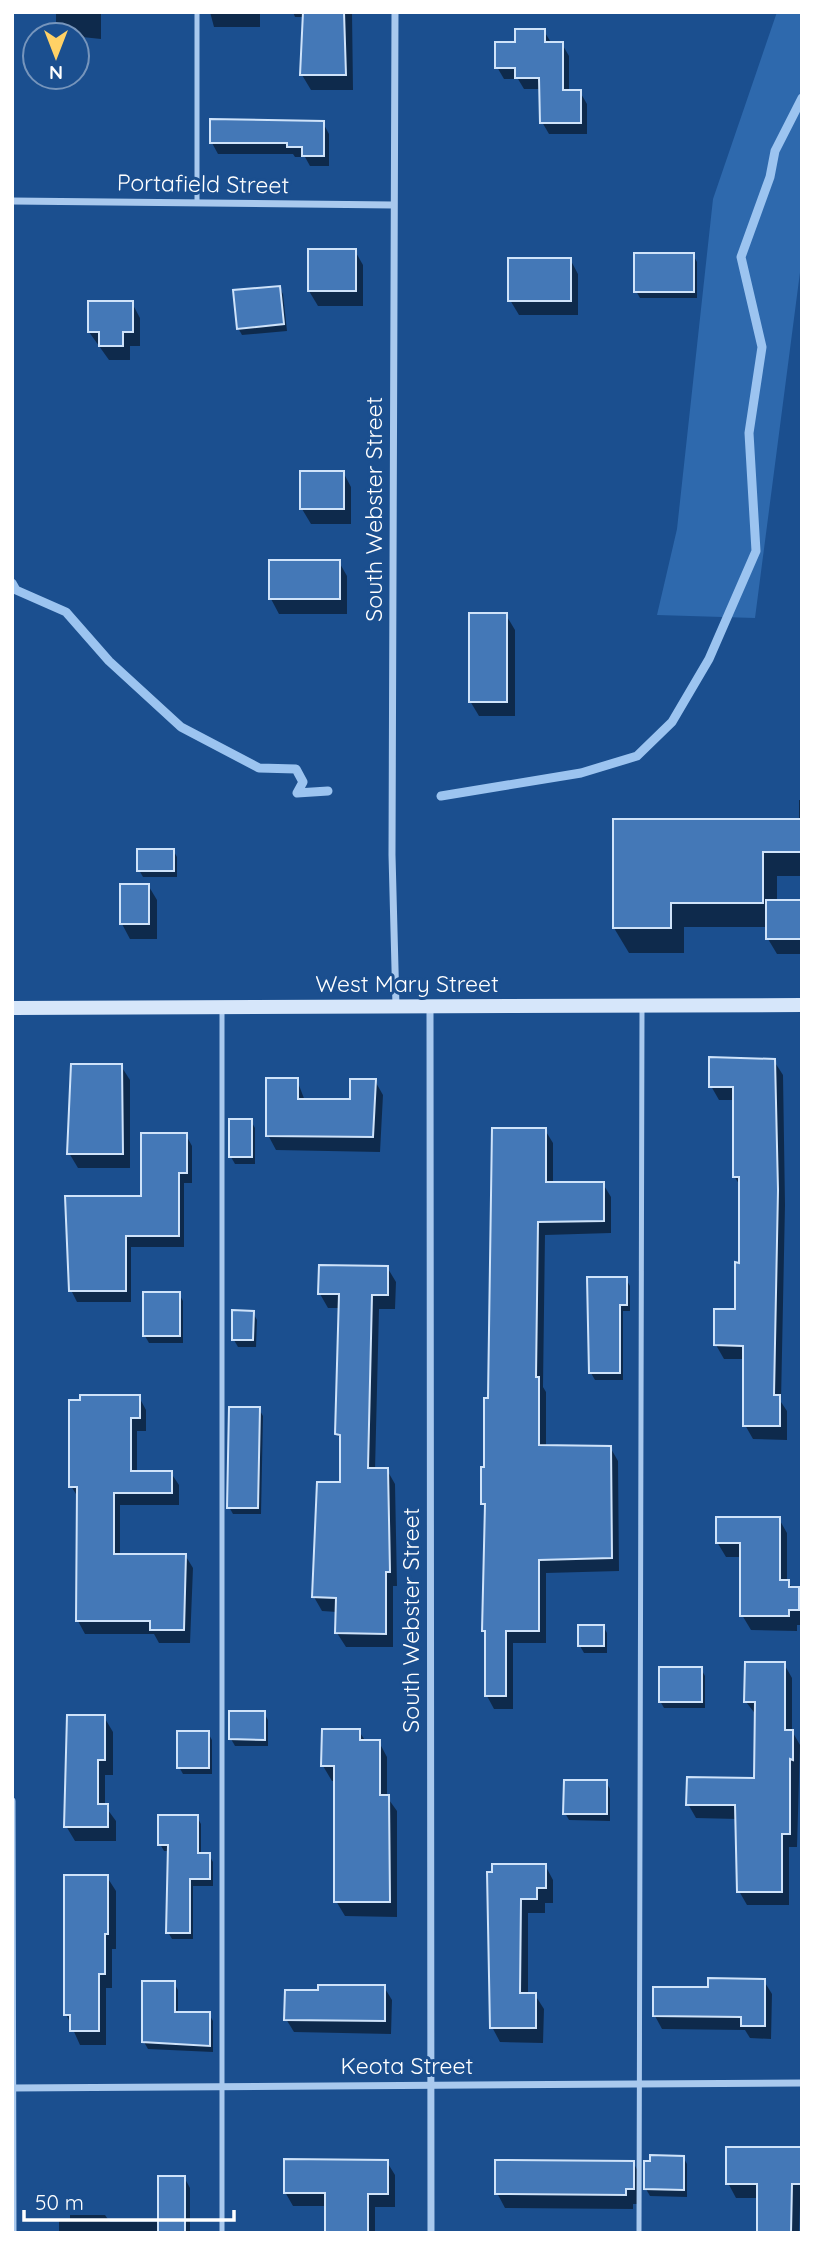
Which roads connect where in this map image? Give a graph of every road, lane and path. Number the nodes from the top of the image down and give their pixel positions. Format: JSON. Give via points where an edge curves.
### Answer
{"nodes":[{"id":1,"x":197,"y":12,"type":"edge"},
{"id":2,"x":395,"y":12,"type":"edge"},
{"id":3,"x":12,"y":201,"type":"edge"},
{"id":4,"x":197,"y":203,"type":"junction"},
{"id":5,"x":393,"y":205,"type":"junction"},
{"id":6,"x":802,"y":1004,"type":"edge"},
{"id":7,"x":642,"y":1005,"type":"junction"},
{"id":8,"x":396,"y":1006,"type":"junction"},
{"id":9,"x":430,"y":1006,"type":"junction"},
{"id":10,"x":222,"y":1007,"type":"junction"},
{"id":11,"x":12,"y":1008,"type":"edge"},
{"id":12,"x":12,"y":1801,"type":"edge"},
{"id":13,"x":802,"y":2083,"type":"edge"},
{"id":14,"x":637,"y":2084,"type":"junction"},
{"id":15,"x":430,"y":2086,"type":"junction"},
{"id":16,"x":222,"y":2087,"type":"junction"},
{"id":17,"x":12,"y":2088,"type":"edge"},
{"id":18,"x":13,"y":2233,"type":"edge"},
{"id":19,"x":222,"y":2233,"type":"edge"},
{"id":20,"x":430,"y":2233,"type":"edge"},
{"id":21,"x":639,"y":2233,"type":"edge"}],
"edges":[{"from":1,"to":4,"type":"lane"},
{"from":2,"to":5,"type":"street","name":"South Webster Street"},
{"from":3,"to":4,"type":"street","name":"Portafield Street"},
{"from":4,"to":5,"type":"street","name":"Portafield Street"},
{"from":5,"to":8,"type":"street","name":"South Webster Street"},
{"from":6,"to":7,"type":"main road","name":"West Mary Street"},
{"from":7,"to":9,"type":"main road","name":"West Mary Street"},
{"from":7,"to":14,"type":"lane"},
{"from":8,"to":9,"type":"main road","name":"West Mary Street"},
{"from":8,"to":10,"type":"main road","name":"West Mary Street"},
{"from":9,"to":15,"type":"street","name":"South Webster Street"},
{"from":10,"to":11,"type":"main road","name":"West Mary Street"},
{"from":10,"to":16,"type":"lane"},
{"from":12,"to":17,"type":"street"},
{"from":13,"to":14,"type":"street","name":"Keota Street"},
{"from":14,"to":15,"type":"street","name":"Keota Street"},
{"from":14,"to":21,"type":"lane"},
{"from":15,"to":16,"type":"street","name":"Keota Street"},
{"from":15,"to":20,"type":"street","name":"South Webster Street"},
{"from":16,"to":17,"type":"street","name":"Keota Street"},
{"from":16,"to":19,"type":"lane"},
{"from":17,"to":18,"type":"street"}]}
